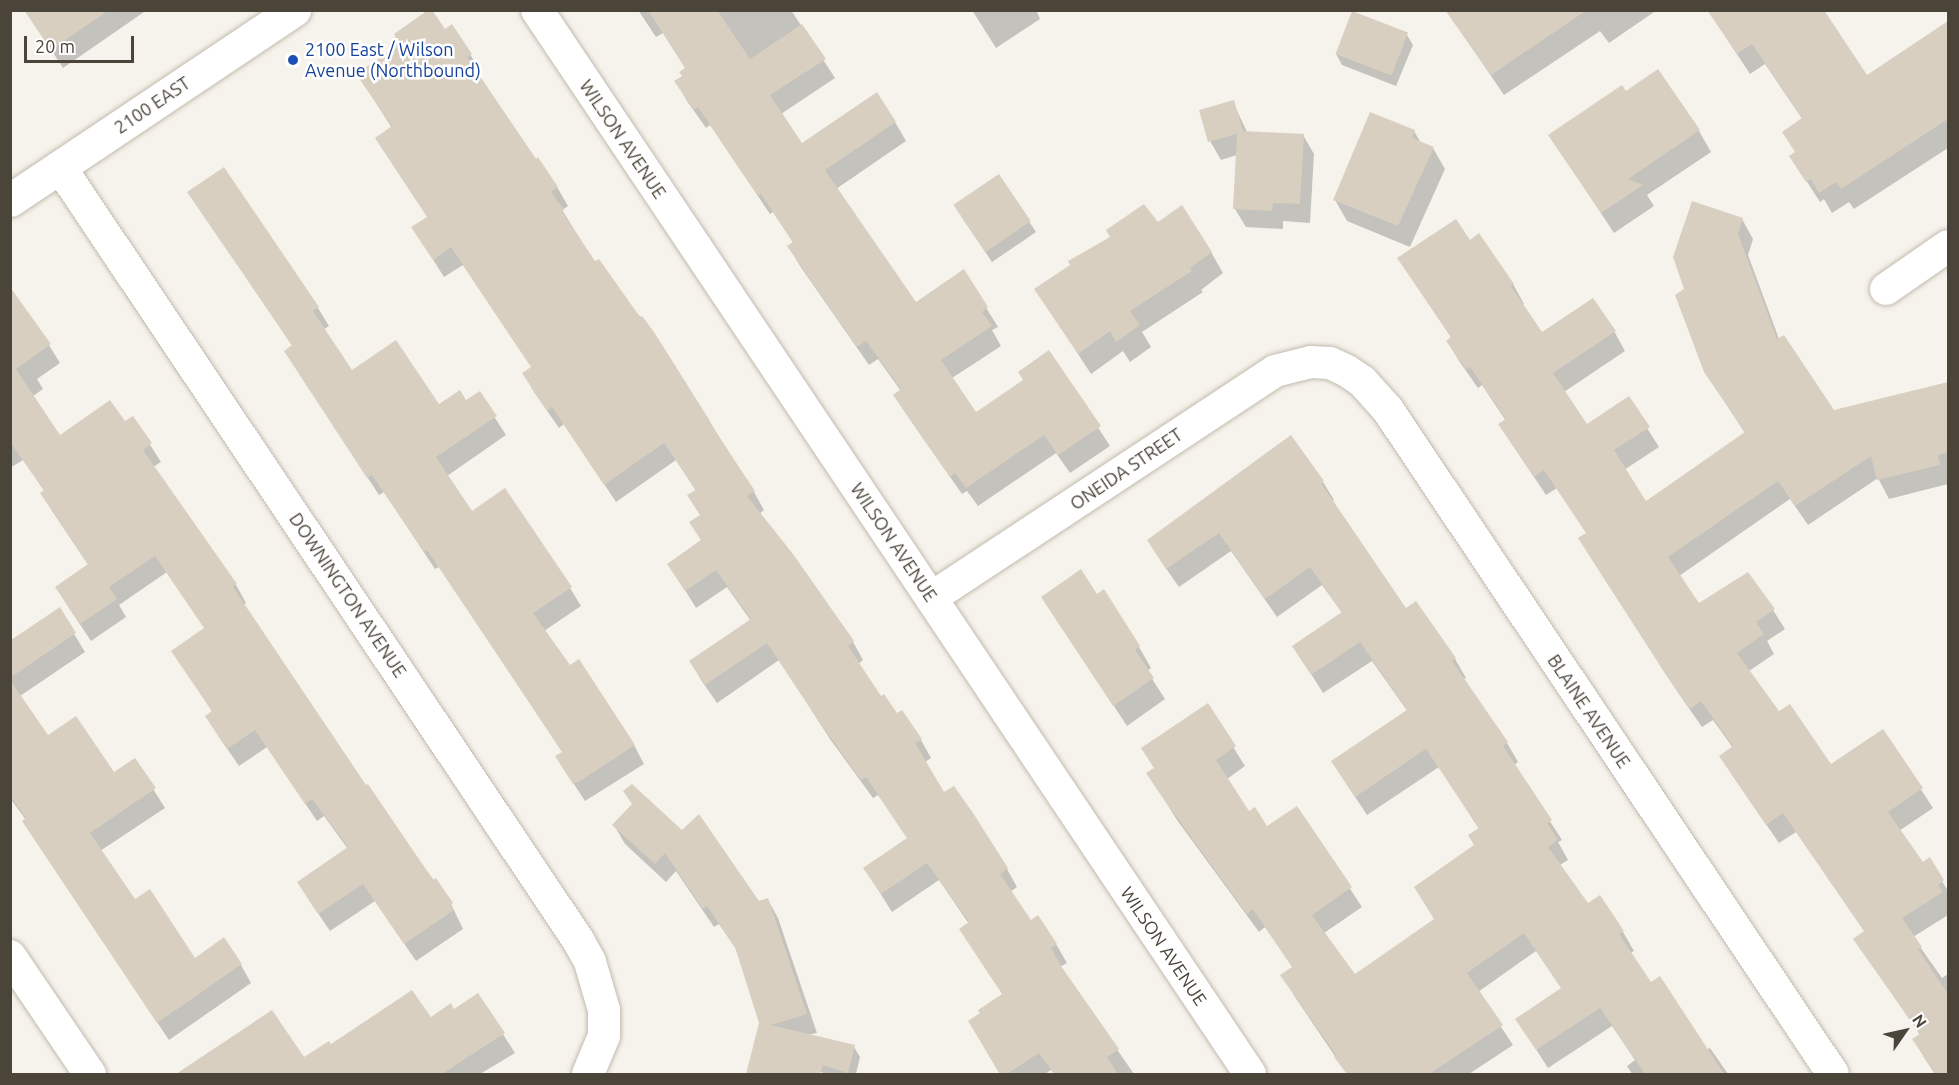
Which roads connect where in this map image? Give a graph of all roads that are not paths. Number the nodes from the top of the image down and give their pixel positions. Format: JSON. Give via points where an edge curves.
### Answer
{"nodes":[{"id":1,"x":294,"y":10,"type":"edge"},
{"id":2,"x":537,"y":10,"type":"edge"},
{"id":3,"x":60,"y":167,"type":"junction"},
{"id":4,"x":10,"y":200,"type":"edge"},
{"id":5,"x":1948,"y":246,"type":"edge"},
{"id":6,"x":1886,"y":289,"type":"dead end"},
{"id":7,"x":1330,"y":363,"type":"joint"},
{"id":8,"x":932,"y":598,"type":"junction"},
{"id":9,"x":10,"y":956,"type":"edge"},
{"id":10,"x":90,"y":1074,"type":"edge"},
{"id":11,"x":588,"y":1074,"type":"edge"},
{"id":12,"x":1250,"y":1074,"type":"edge"},
{"id":13,"x":1833,"y":1074,"type":"edge"}],
"edges":[{"from":1,"to":3,"type":"street","name":"2100 EAST"},
{"from":2,"to":8,"type":"street","name":"WILSON AVENUE"},
{"from":3,"to":4,"type":"street","name":"2100 EAST"},
{"from":3,"to":11,"type":"street","name":"DOWNINGTON AVENUE","via":[[578,940],[604,1010],[604,1036]]},
{"from":5,"to":6,"type":"street"},
{"from":7,"to":8,"type":"street","name":"ONEIDA STREET","via":[[1292,365],[1259,381]]},
{"from":7,"to":13,"type":"street","name":"BLAINE AVENUE","via":[[1362,381],[1388,410]]},
{"from":8,"to":12,"type":"street","name":"WILSON AVENUE"},
{"from":9,"to":10,"type":"street"}]}
